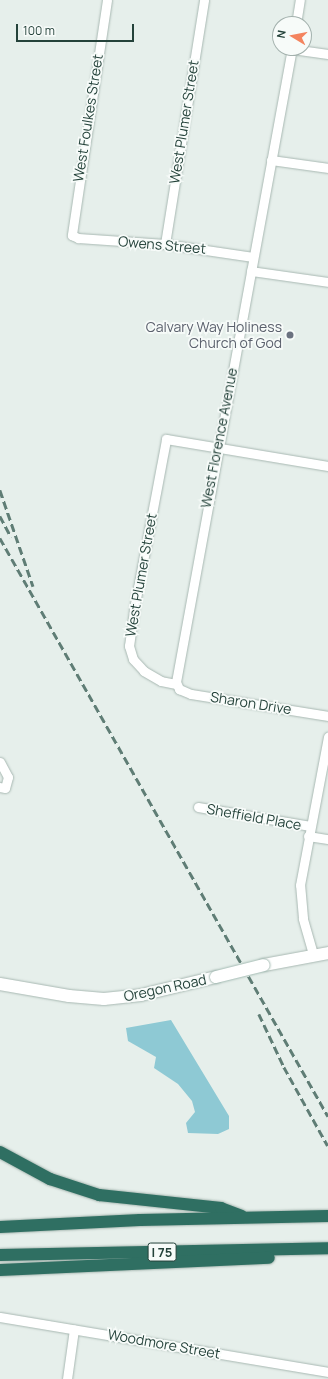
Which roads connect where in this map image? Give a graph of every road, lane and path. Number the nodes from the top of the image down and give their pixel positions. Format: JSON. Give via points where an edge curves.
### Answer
{"nodes":[{"id":1,"x":107,"y":0,"type":"edge"},
{"id":2,"x":204,"y":0,"type":"edge"},
{"id":3,"x":300,"y":0,"type":"edge"},
{"id":4,"x":297,"y":16,"type":"edge"},
{"id":5,"x":312,"y":52,"type":"edge"},
{"id":6,"x":328,"y":54,"type":"edge"},
{"id":7,"x":291,"y":56,"type":"edge"},
{"id":8,"x":271,"y":160,"type":"junction"},
{"id":9,"x":328,"y":168,"type":"edge"},
{"id":10,"x":72,"y":235,"type":"joint"},
{"id":11,"x":165,"y":244,"type":"junction"},
{"id":12,"x":253,"y":257,"type":"junction"},
{"id":13,"x":251,"y":271,"type":"junction"},
{"id":14,"x":328,"y":282,"type":"edge"},
{"id":15,"x":217,"y":448,"type":"junction"},
{"id":16,"x":328,"y":466,"type":"edge"},
{"id":17,"x":177,"y":685,"type":"junction"},
{"id":18,"x":328,"y":716,"type":"edge"},
{"id":19,"x":328,"y":737,"type":"edge"},
{"id":20,"x":0,"y":762,"type":"edge"},
{"id":21,"x":2,"y":787,"type":"edge"},
{"id":22,"x":198,"y":807,"type":"dead end"},
{"id":23,"x":309,"y":831,"type":"junction"},
{"id":24,"x":328,"y":839,"type":"edge"},
{"id":25,"x":328,"y":953,"type":"edge"},
{"id":26,"x":313,"y":954,"type":"junction"},
{"id":27,"x":0,"y":984,"type":"edge"},
{"id":28,"x":0,"y":1152,"type":"edge"},
{"id":29,"x":328,"y":1216,"type":"edge"},
{"id":30,"x":247,"y":1218,"type":"junction"},
{"id":31,"x":0,"y":1227,"type":"edge"},
{"id":32,"x":326,"y":1248,"type":"edge"},
{"id":33,"x":0,"y":1256,"type":"edge"},
{"id":34,"x":0,"y":1270,"type":"edge"},
{"id":35,"x":0,"y":1317,"type":"edge"},
{"id":36,"x":74,"y":1329,"type":"junction"},
{"id":37,"x":328,"y":1372,"type":"edge"},
{"id":38,"x":67,"y":1379,"type":"edge"}],
"edges":[{"from":1,"to":10,"type":"street","name":"West Foulkes Street"},
{"from":2,"to":11,"type":"street","name":"West Plumer Street"},
{"from":3,"to":4,"type":"street"},
{"from":5,"to":6,"type":"street"},
{"from":7,"to":8,"type":"street","name":"West Florence Avenue"},
{"from":8,"to":9,"type":"street"},
{"from":8,"to":12,"type":"street","name":"West Florence Avenue"},
{"from":10,"to":11,"type":"street","name":"Owens Street","via":[[81,239]]},
{"from":11,"to":12,"type":"street","name":"Owens Street"},
{"from":12,"to":13,"type":"street","name":"West Florence Avenue"},
{"from":13,"to":14,"type":"street"},
{"from":13,"to":15,"type":"street","name":"West Florence Avenue"},
{"from":15,"to":16,"type":"street"},
{"from":15,"to":17,"type":"street","name":"West Florence Avenue"},
{"from":15,"to":17,"type":"street","name":"West Plumer Street","via":[[166,439],[134,609],[129,646],[133,659],[154,678]]},
{"from":17,"to":18,"type":"street","name":"Sharon Drive","via":[[191,694]]},
{"from":19,"to":23,"type":"street"},
{"from":20,"to":21,"type":"street","via":[[8,777]]},
{"from":22,"to":23,"type":"street","name":"Sheffield Place"},
{"from":23,"to":24,"type":"street","name":"Sheffield Place"},
{"from":23,"to":26,"type":"street","via":[[300,893],[303,918]]},
{"from":25,"to":26,"type":"street","name":"Oregon Road"},
{"from":26,"to":27,"type":"street","name":"Oregon Road","bridge":true,"via":[[140,995],[104,999]]},
{"from":28,"to":30,"type":"highway","via":[[50,1179],[99,1195],[222,1208]]},
{"from":29,"to":30,"type":"highway","number":"I 75"},
{"from":30,"to":31,"type":"highway","number":"I 75"},
{"from":32,"to":33,"type":"highway","name":"I 75","number":"I 75"},
{"from":32,"to":34,"type":"highway","via":[[302,1256]]},
{"from":35,"to":36,"type":"street","name":"Woodmore Street"},
{"from":36,"to":37,"type":"street","name":"Woodmore Street"},
{"from":36,"to":38,"type":"street"}]}
